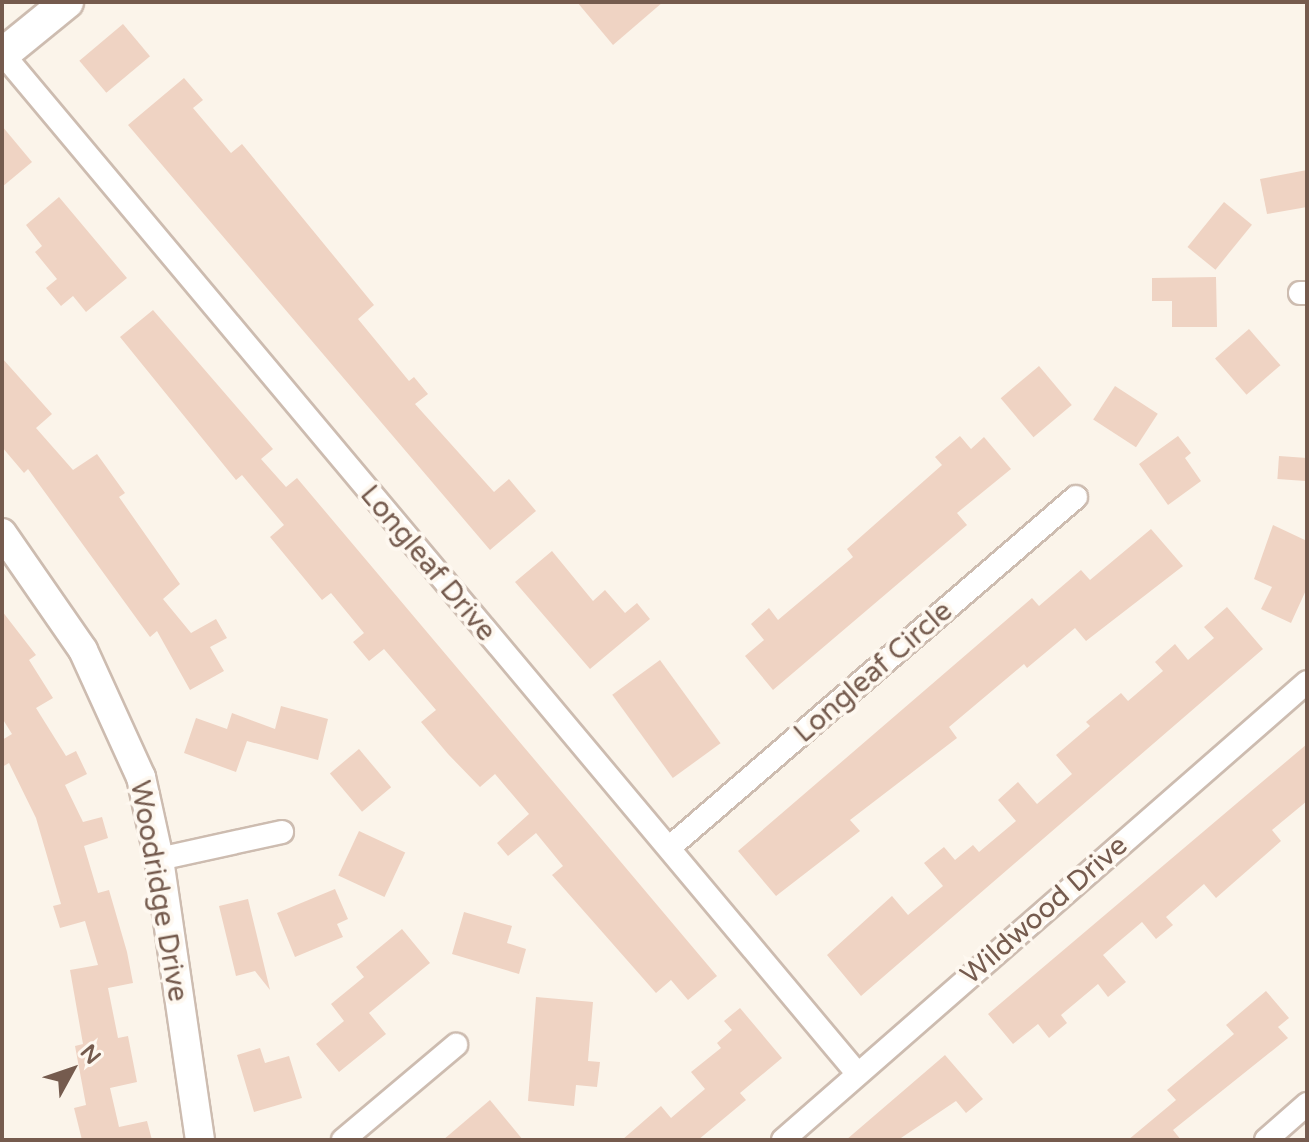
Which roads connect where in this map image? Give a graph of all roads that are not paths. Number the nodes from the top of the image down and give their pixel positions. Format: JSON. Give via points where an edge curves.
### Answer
{"nodes":[{"id":1,"x":67,"y":2,"type":"edge"},
{"id":2,"x":2,"y":54,"type":"edge"},
{"id":3,"x":1076,"y":497,"type":"dead end"},
{"id":4,"x":2,"y":533,"type":"edge"},
{"id":5,"x":1307,"y":682,"type":"edge"},
{"id":6,"x":282,"y":832,"type":"dead end"},
{"id":7,"x":670,"y":847,"type":"junction"},
{"id":8,"x":159,"y":859,"type":"junction"},
{"id":9,"x":456,"y":1045,"type":"dead end"},
{"id":10,"x":856,"y":1072,"type":"junction"},
{"id":11,"x":1307,"y":1104,"type":"edge"},
{"id":12,"x":200,"y":1140,"type":"edge"},
{"id":13,"x":343,"y":1140,"type":"edge"},
{"id":14,"x":783,"y":1140,"type":"edge"},
{"id":15,"x":1268,"y":1140,"type":"edge"}],
"edges":[{"from":1,"to":2,"type":"main road"},
{"from":2,"to":7,"type":"street","name":"Longleaf Drive"},
{"from":3,"to":7,"type":"street","name":"Longleaf Circle"},
{"from":4,"to":8,"type":"street","name":"Woodridge Drive","via":[[83,650],[141,777]]},
{"from":5,"to":10,"type":"street","name":"Wildwood Drive"},
{"from":6,"to":8,"type":"street"},
{"from":7,"to":10,"type":"street","name":"Longleaf Drive"},
{"from":8,"to":12,"type":"street","name":"Woodridge Drive"},
{"from":9,"to":13,"type":"street"},
{"from":10,"to":14,"type":"street","name":"Wildwood Drive"},
{"from":11,"to":15,"type":"street"}]}
